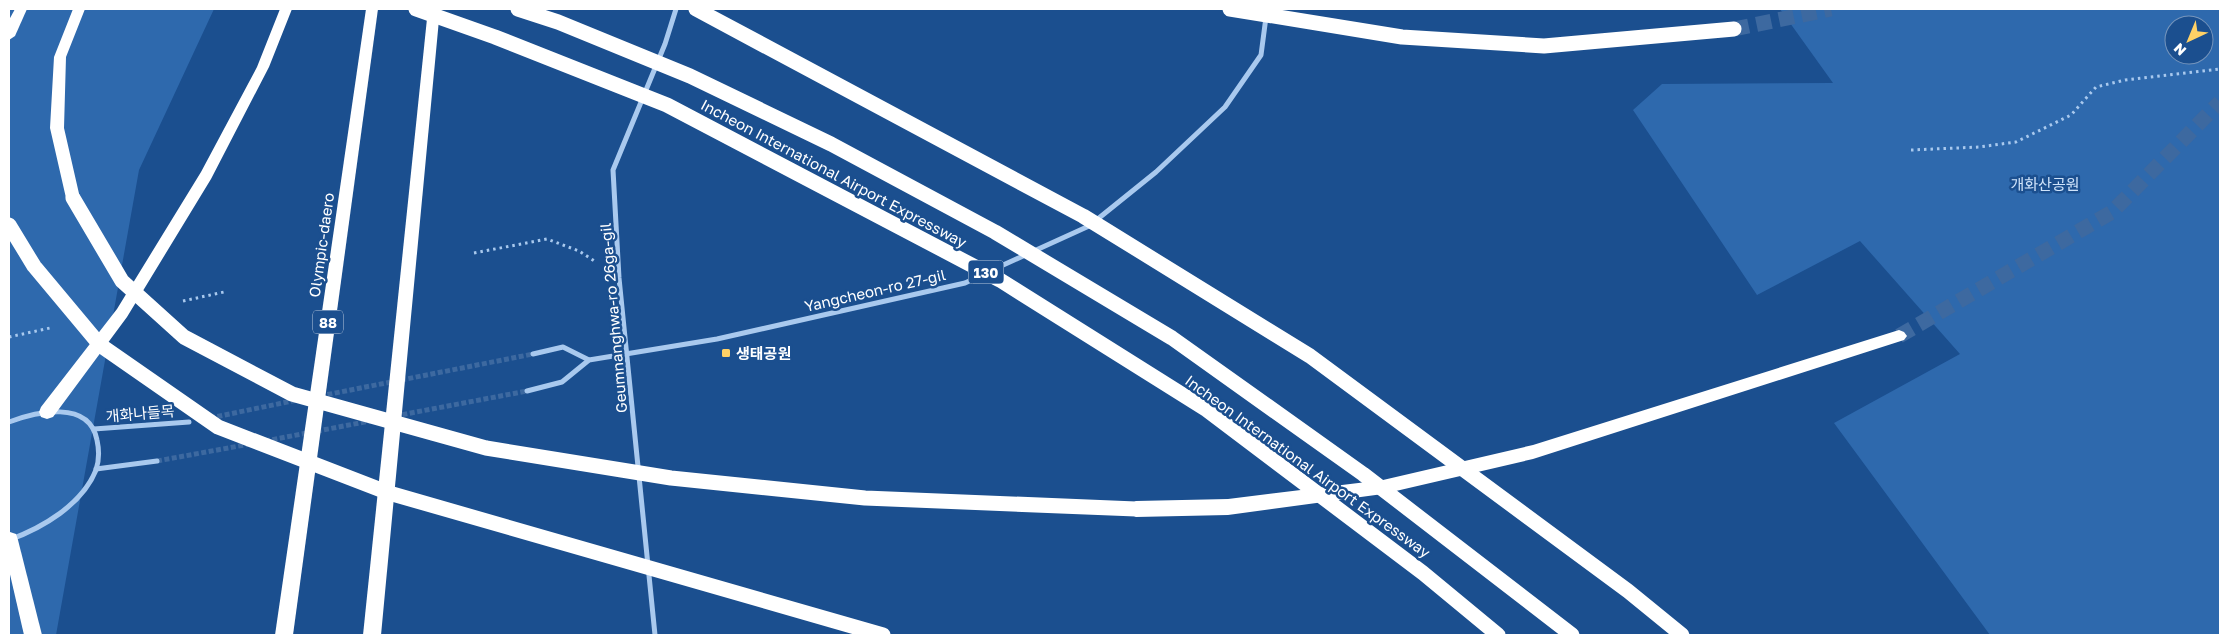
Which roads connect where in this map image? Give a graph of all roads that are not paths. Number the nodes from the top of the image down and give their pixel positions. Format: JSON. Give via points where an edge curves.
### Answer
{"nodes":[{"id":1,"x":21,"y":9,"type":"edge"},
{"id":2,"x":78,"y":9,"type":"edge"},
{"id":3,"x":286,"y":9,"type":"edge"},
{"id":4,"x":372,"y":9,"type":"edge"},
{"id":5,"x":416,"y":9,"type":"edge"},
{"id":6,"x":434,"y":9,"type":"edge"},
{"id":7,"x":518,"y":9,"type":"edge"},
{"id":8,"x":676,"y":9,"type":"edge"},
{"id":9,"x":696,"y":9,"type":"edge"},
{"id":10,"x":1230,"y":9,"type":"edge"},
{"id":11,"x":1267,"y":9,"type":"edge"},
{"id":12,"x":1734,"y":29,"type":"tunnel mouth"},
{"id":13,"x":9,"y":36,"type":"edge"},
{"id":14,"x":9,"y":225,"type":"edge"},
{"id":15,"x":1899,"y":336,"type":"tunnel mouth"},
{"id":16,"x":533,"y":354,"type":"tunnel mouth"},
{"id":17,"x":628,"y":355,"type":"junction"},
{"id":18,"x":589,"y":360,"type":"junction"},
{"id":19,"x":527,"y":392,"type":"tunnel mouth"},
{"id":20,"x":47,"y":412,"type":"junction"},
{"id":21,"x":9,"y":422,"type":"edge"},
{"id":22,"x":189,"y":422,"type":"dead end"},
{"id":23,"x":94,"y":429,"type":"junction"},
{"id":24,"x":157,"y":461,"type":"tunnel mouth"},
{"id":25,"x":96,"y":469,"type":"junction"},
{"id":26,"x":10,"y":540,"type":"edge"},
{"id":27,"x":33,"y":635,"type":"edge"},
{"id":28,"x":284,"y":635,"type":"edge"},
{"id":29,"x":372,"y":635,"type":"edge"},
{"id":30,"x":655,"y":635,"type":"edge"},
{"id":31,"x":883,"y":635,"type":"edge"},
{"id":32,"x":1498,"y":635,"type":"edge"},
{"id":33,"x":1572,"y":635,"type":"edge"},
{"id":34,"x":1682,"y":635,"type":"edge"}],
"edges":[{"from":1,"to":13,"type":"highway"},
{"from":2,"to":15,"type":"highway","bridge":true,"via":[[60,57],[57,128],[73,198],[122,281],[184,337],[292,394],[486,448],[671,478],[865,498],[1136,509],[1228,507],[1383,487],[1532,452]]},
{"from":3,"to":20,"type":"highway","via":[[263,67],[206,174],[122,313]]},
{"from":4,"to":28,"type":"highway","name":"Olympic-daero","number":"88"},
{"from":5,"to":32,"type":"highway","name":"Incheon International Airport Expressway","number":"130","bridge":true,"via":[[666,105],[1000,280],[1207,410],[1423,573]]},
{"from":6,"to":29,"type":"highway"},
{"from":7,"to":33,"type":"highway","name":"Incheon International Airport Expressway","number":"130","bridge":true,"via":[[690,76],[832,144],[995,232],[1172,338],[1363,474]]},
{"from":8,"to":17,"type":"street","name":"Geumnanghwa-ro 26ga-gil","via":[[665,44],[613,170],[619,278]]},
{"from":9,"to":34,"type":"highway","bridge":true,"via":[[1083,216],[1310,356],[1628,591]]},
{"from":10,"to":12,"type":"highway","bridge":true,"via":[[1402,37],[1544,46]]},
{"from":11,"to":17,"type":"street","name":"Yangcheon-ro 27-gil","via":[[1261,55],[1225,106],[1156,172],[1089,226],[965,283],[717,339]]},
{"from":14,"to":31,"type":"highway","bridge":true,"via":[[34,266],[100,345],[218,427],[390,493]]},
{"from":16,"to":18,"type":"street","via":[[562,347]]},
{"from":17,"to":18,"type":"street","name":"Yangcheon-ro 27-gil"},
{"from":17,"to":30,"type":"street","name":"Geumnanghwa-ro 26ga-gil"},
{"from":18,"to":19,"type":"street","via":[[562,382]]},
{"from":20,"to":21,"type":"street"},
{"from":20,"to":23,"type":"street","via":[[67,413],[83,419]]},
{"from":22,"to":23,"type":"street","name":"개화나들목"},
{"from":23,"to":25,"type":"street","via":[[99,444]]},
{"from":24,"to":25,"type":"street"},
{"from":25,"to":26,"type":"street","via":[[76,498],[57,516]]},
{"from":26,"to":27,"type":"highway"}]}
